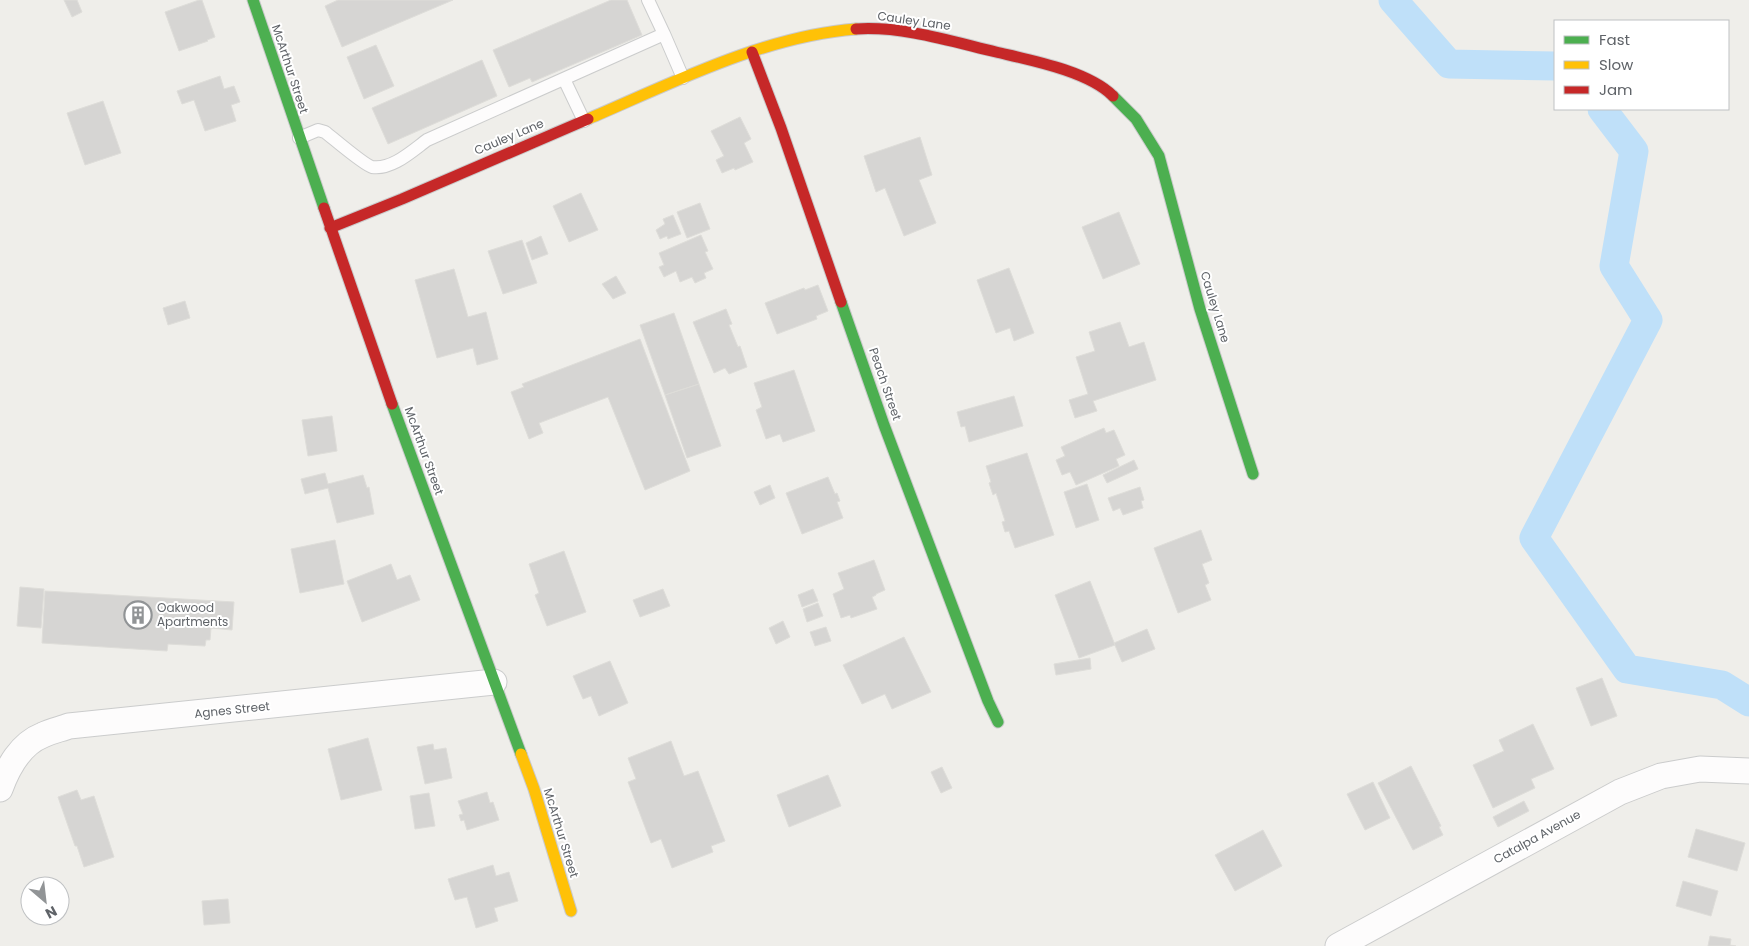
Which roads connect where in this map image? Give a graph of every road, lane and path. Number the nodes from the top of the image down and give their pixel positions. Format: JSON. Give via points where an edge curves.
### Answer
{"nodes":[{"id":1,"x":253,"y":0,"type":"edge"},
{"id":2,"x":648,"y":0,"type":"edge"},
{"id":3,"x":664,"y":34,"type":"junction"},
{"id":4,"x":752,"y":52,"type":"junction"},
{"id":5,"x":564,"y":78,"type":"junction"},
{"id":6,"x":683,"y":78,"type":"junction"},
{"id":7,"x":584,"y":121,"type":"junction"},
{"id":8,"x":299,"y":138,"type":"junction"},
{"id":9,"x":330,"y":228,"type":"junction"},
{"id":10,"x":1253,"y":474,"type":"dead end"},
{"id":11,"x":494,"y":682,"type":"junction"},
{"id":12,"x":998,"y":722,"type":"dead end"},
{"id":13,"x":1749,"y":771,"type":"edge"},
{"id":14,"x":0,"y":789,"type":"edge"},
{"id":15,"x":571,"y":911,"type":"dead end"},
{"id":16,"x":1338,"y":946,"type":"edge"}],
"edges":[{"from":1,"to":8,"type":"street","name":"McArthur Street"},
{"from":2,"to":3,"type":"lane"},
{"from":3,"to":5,"type":"lane"},
{"from":3,"to":6,"type":"lane"},
{"from":4,"to":6,"type":"street","name":"Cauley Lane"},
{"from":4,"to":10,"type":"street","name":"Cauley Lane","via":[[796,38],[874,28],[932,36],[1046,64],[1089,80],[1110,93],[1136,119],[1159,156],[1200,309]]},
{"from":4,"to":12,"type":"street","name":"Peach Street","via":[[782,128],[888,434]]},
{"from":5,"to":7,"type":"lane"},
{"from":5,"to":8,"type":"lane","via":[[427,140],[407,155],[381,167],[370,166],[325,132],[318,130]]},
{"from":6,"to":7,"type":"street","name":"Cauley Lane"},
{"from":7,"to":9,"type":"street","name":"Cauley Lane"},
{"from":8,"to":9,"type":"street","name":"McArthur Street"},
{"from":9,"to":11,"type":"street","name":"McArthur Street"},
{"from":11,"to":14,"type":"street","name":"Agnes Street","via":[[69,726],[41,735],[23,748],[8,768]]},
{"from":11,"to":15,"type":"street","name":"McArthur Street","via":[[534,789]]},
{"from":13,"to":16,"type":"street","name":"Catalpa Avenue","via":[[1700,769],[1661,776],[1620,792]]}]}
